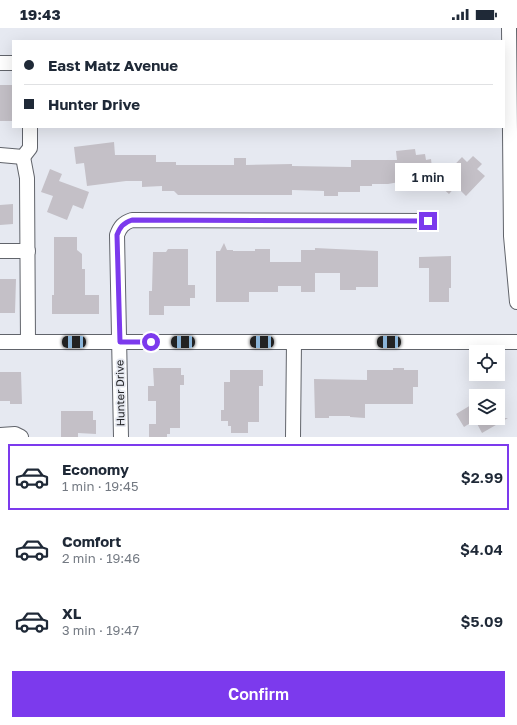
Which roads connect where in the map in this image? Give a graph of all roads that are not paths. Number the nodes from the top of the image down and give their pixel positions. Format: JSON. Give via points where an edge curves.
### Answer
{"nodes":[{"id":1,"x":509,"y":28,"type":"edge"},
{"id":2,"x":0,"y":63,"type":"edge"},
{"id":3,"x":12,"y":63,"type":"edge"},
{"id":4,"x":30,"y":128,"type":"edge"},
{"id":5,"x":2,"y":155,"type":"edge"},
{"id":6,"x":23,"y":157,"type":"junction"},
{"id":7,"x":514,"y":213,"type":"edge"},
{"id":8,"x":428,"y":221,"type":"dead end"},
{"id":9,"x":0,"y":251,"type":"edge"},
{"id":10,"x":28,"y":251,"type":"junction"},
{"id":11,"x":517,"y":302,"type":"edge"},
{"id":12,"x":0,"y":342,"type":"edge"},
{"id":13,"x":28,"y":342,"type":"junction"},
{"id":14,"x":120,"y":342,"type":"junction"},
{"id":15,"x":294,"y":342,"type":"junction"},
{"id":16,"x":517,"y":342,"type":"edge"},
{"id":17,"x":0,"y":435,"type":"edge"},
{"id":18,"x":21,"y":437,"type":"edge"},
{"id":19,"x":121,"y":437,"type":"edge"},
{"id":20,"x":293,"y":437,"type":"edge"}],
"edges":[{"from":1,"to":7,"type":"street"},
{"from":2,"to":3,"type":"street"},
{"from":4,"to":6,"type":"street","via":[[30,148]]},
{"from":5,"to":6,"type":"street"},
{"from":6,"to":10,"type":"street","via":[[27,178]]},
{"from":7,"to":11,"type":"street","via":[[512,243]]},
{"from":8,"to":14,"type":"street","name":"Hunter Drive","via":[[125,222],[117,235]]},
{"from":9,"to":10,"type":"street"},
{"from":10,"to":13,"type":"street"},
{"from":12,"to":13,"type":"street"},
{"from":13,"to":14,"type":"street"},
{"from":14,"to":15,"type":"street"},
{"from":14,"to":19,"type":"street","name":"Hunter Drive"},
{"from":15,"to":16,"type":"street"},
{"from":15,"to":20,"type":"street"},
{"from":17,"to":18,"type":"street","via":[[15,434]]}]}
